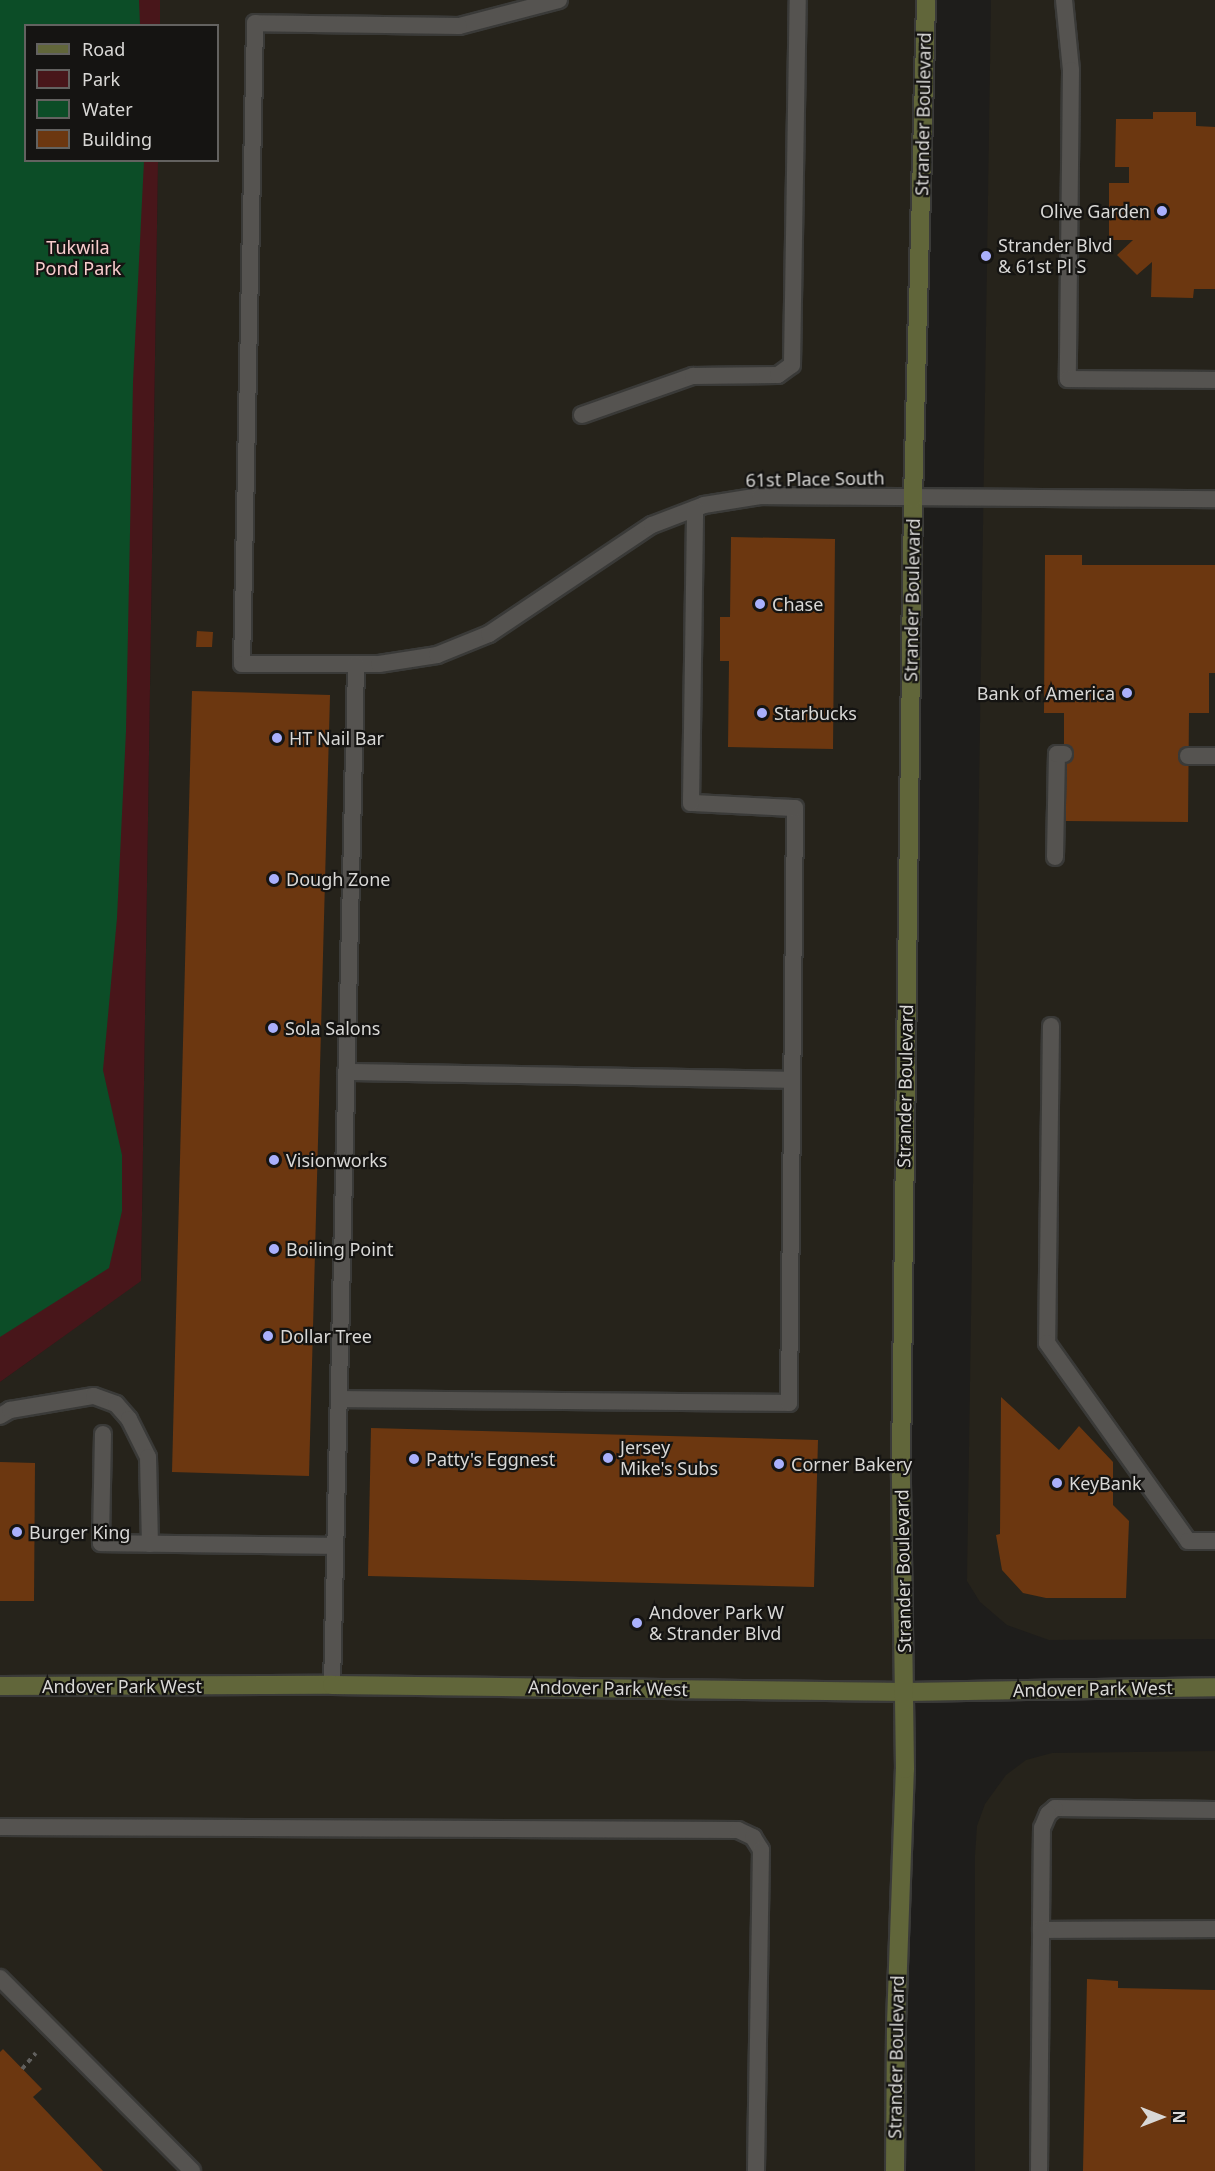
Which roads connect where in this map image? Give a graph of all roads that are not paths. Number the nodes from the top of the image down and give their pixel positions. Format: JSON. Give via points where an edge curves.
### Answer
{"nodes":[{"id":1,"x":559,"y":0,"type":"edge"},
{"id":2,"x":798,"y":0,"type":"edge"},
{"id":3,"x":926,"y":0,"type":"edge"},
{"id":4,"x":1064,"y":0,"type":"edge"},
{"id":5,"x":1215,"y":380,"type":"edge"},
{"id":6,"x":582,"y":415,"type":"dead end"},
{"id":7,"x":913,"y":498,"type":"junction"},
{"id":8,"x":1215,"y":499,"type":"edge"},
{"id":9,"x":695,"y":508,"type":"junction"},
{"id":10,"x":356,"y":664,"type":"junction"},
{"id":11,"x":1064,"y":754,"type":"dead end"},
{"id":12,"x":1188,"y":756,"type":"dead end"},
{"id":13,"x":1215,"y":756,"type":"edge"},
{"id":14,"x":1055,"y":857,"type":"dead end"},
{"id":15,"x":1052,"y":1026,"type":"dead end"},
{"id":16,"x":346,"y":1072,"type":"junction"},
{"id":17,"x":792,"y":1080,"type":"junction"},
{"id":18,"x":339,"y":1399,"type":"junction"},
{"id":19,"x":0,"y":1416,"type":"edge"},
{"id":20,"x":103,"y":1434,"type":"dead end"},
{"id":21,"x":1215,"y":1541,"type":"edge"},
{"id":22,"x":150,"y":1544,"type":"junction"},
{"id":23,"x":335,"y":1546,"type":"junction"},
{"id":24,"x":332,"y":1685,"type":"junction"},
{"id":25,"x":0,"y":1686,"type":"edge"},
{"id":26,"x":1215,"y":1687,"type":"edge"},
{"id":27,"x":906,"y":1692,"type":"junction"},
{"id":28,"x":1215,"y":1810,"type":"edge"},
{"id":29,"x":0,"y":1827,"type":"edge"},
{"id":30,"x":1215,"y":1929,"type":"edge"},
{"id":31,"x":1041,"y":1930,"type":"junction"},
{"id":32,"x":0,"y":1978,"type":"edge"},
{"id":33,"x":192,"y":2171,"type":"edge"},
{"id":34,"x":756,"y":2171,"type":"edge"},
{"id":35,"x":895,"y":2171,"type":"edge"},
{"id":36,"x":1039,"y":2171,"type":"edge"}],
"edges":[{"from":1,"to":10,"type":"lane","name":"61st Place South","via":[[459,26],[255,23],[242,664]]},
{"from":2,"to":6,"type":"lane","via":[[792,365],[778,375],[693,376]]},
{"from":3,"to":7,"type":"main road","name":"Strander Boulevard"},
{"from":4,"to":5,"type":"lane","via":[[1071,70],[1068,379]]},
{"from":7,"to":8,"type":"lane","name":"61st Place South"},
{"from":7,"to":9,"type":"lane","name":"61st Place South","via":[[760,496]]},
{"from":7,"to":27,"type":"main road","name":"Strander Boulevard","via":[[901,1453]]},
{"from":9,"to":10,"type":"lane","name":"61st Place South","via":[[652,525],[489,634],[437,655]]},
{"from":9,"to":17,"type":"lane","via":[[692,803],[795,808]]},
{"from":10,"to":16,"type":"lane"},
{"from":11,"to":14,"type":"lane","via":[[1057,754]]},
{"from":12,"to":13,"type":"lane"},
{"from":15,"to":21,"type":"lane","via":[[1047,1343],[1188,1541]]},
{"from":16,"to":17,"type":"lane"},
{"from":16,"to":18,"type":"lane"},
{"from":17,"to":18,"type":"lane","via":[[789,1403]]},
{"from":18,"to":23,"type":"lane"},
{"from":19,"to":22,"type":"lane","via":[[10,1410],[94,1396],[116,1404],[129,1419],[148,1457]]},
{"from":20,"to":22,"type":"lane","via":[[101,1543]]},
{"from":22,"to":23,"type":"lane"},
{"from":23,"to":24,"type":"lane"},
{"from":24,"to":25,"type":"main road","name":"Andover Park West"},
{"from":24,"to":27,"type":"main road","name":"Andover Park West"},
{"from":26,"to":27,"type":"main road","name":"Andover Park West"},
{"from":27,"to":35,"type":"main road","name":"Strander Boulevard"},
{"from":28,"to":31,"type":"lane","via":[[1055,1808],[1042,1828]]},
{"from":29,"to":34,"type":"lane","via":[[738,1830],[753,1837],[761,1850]]},
{"from":30,"to":31,"type":"lane"},
{"from":31,"to":36,"type":"lane"},
{"from":32,"to":33,"type":"lane"}]}
